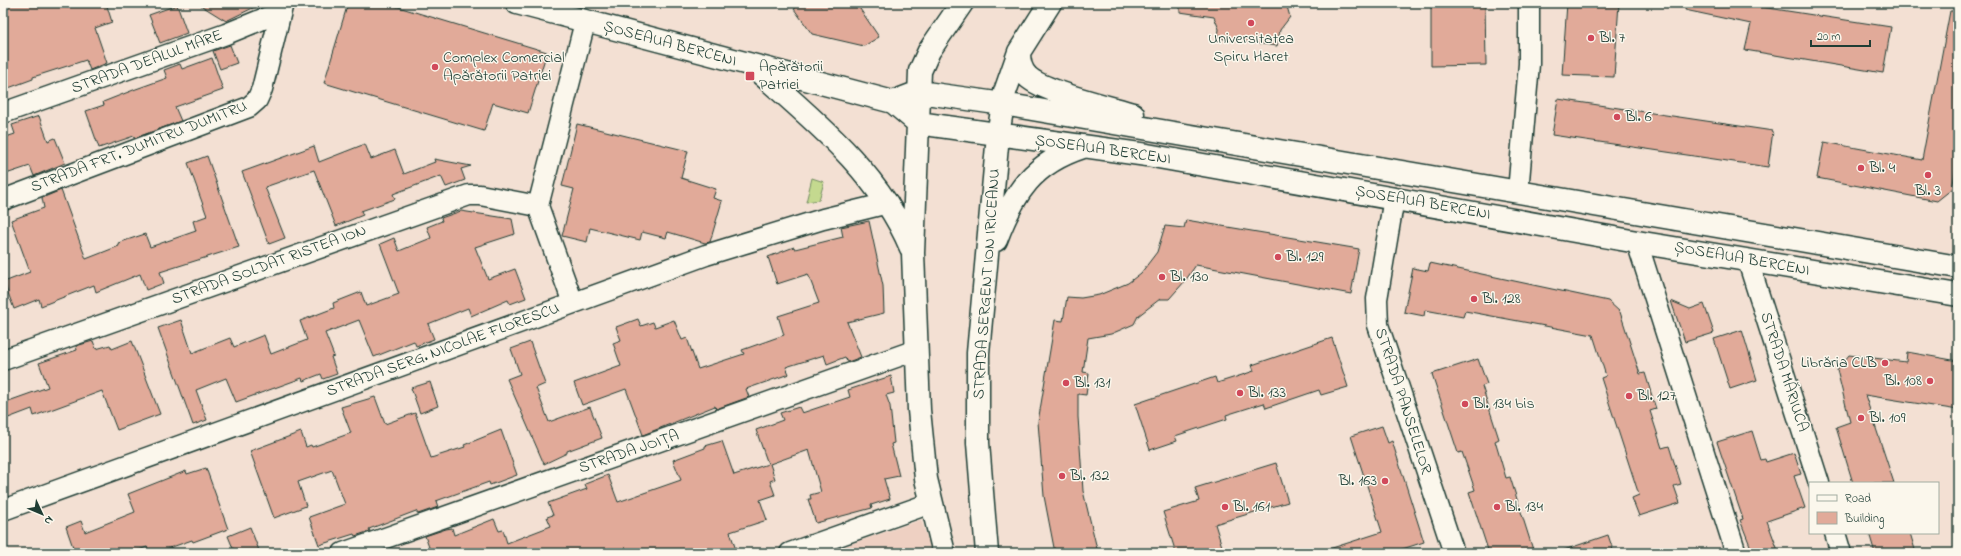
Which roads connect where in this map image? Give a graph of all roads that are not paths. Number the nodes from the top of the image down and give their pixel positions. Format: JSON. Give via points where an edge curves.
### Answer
{"nodes":[{"id":1,"x":962,"y":3,"type":"edge"},
{"id":2,"x":1050,"y":3,"type":"edge"},
{"id":3,"x":1529,"y":3,"type":"edge"},
{"id":4,"x":526,"y":4,"type":"edge"},
{"id":5,"x":282,"y":8,"type":"edge"},
{"id":6,"x":585,"y":22,"type":"junction"},
{"id":7,"x":1018,"y":52,"type":"junction"},
{"id":8,"x":753,"y":67,"type":"junction"},
{"id":9,"x":919,"y":92,"type":"junction"},
{"id":10,"x":893,"y":102,"type":"junction"},
{"id":11,"x":1003,"y":104,"type":"junction"},
{"id":12,"x":3,"y":113,"type":"edge"},
{"id":13,"x":974,"y":122,"type":"junction"},
{"id":14,"x":928,"y":125,"type":"junction"},
{"id":15,"x":1174,"y":132,"type":"junction"},
{"id":16,"x":998,"y":135,"type":"junction"},
{"id":17,"x":1087,"y":146,"type":"junction"},
{"id":18,"x":1398,"y":171,"type":"junction"},
{"id":19,"x":1518,"y":192,"type":"junction"},
{"id":20,"x":1394,"y":198,"type":"junction"},
{"id":21,"x":3,"y":200,"type":"edge"},
{"id":22,"x":888,"y":203,"type":"junction"},
{"id":23,"x":538,"y":206,"type":"junction"},
{"id":24,"x":1636,"y":242,"type":"junction"},
{"id":25,"x":913,"y":253,"type":"junction"},
{"id":26,"x":987,"y":261,"type":"junction"},
{"id":27,"x":1748,"y":261,"type":"junction"},
{"id":28,"x":1958,"y":267,"type":"edge"},
{"id":29,"x":1958,"y":296,"type":"edge"},
{"id":30,"x":573,"y":303,"type":"junction"},
{"id":31,"x":916,"y":350,"type":"junction"},
{"id":32,"x":3,"y":360,"type":"edge"},
{"id":33,"x":1819,"y":482,"type":"edge"},
{"id":34,"x":931,"y":503,"type":"junction"},
{"id":35,"x":3,"y":510,"type":"edge"},
{"id":36,"x":1835,"y":534,"type":"edge"},
{"id":37,"x":343,"y":553,"type":"edge"},
{"id":38,"x":790,"y":553,"type":"edge"},
{"id":39,"x":944,"y":553,"type":"edge"},
{"id":40,"x":987,"y":553,"type":"edge"},
{"id":41,"x":1454,"y":553,"type":"edge"},
{"id":42,"x":1736,"y":553,"type":"edge"},
{"id":43,"x":1841,"y":553,"type":"edge"}],
"edges":[{"from":1,"to":9,"type":"main road","via":[[925,58],[920,71]]},
{"from":2,"to":7,"type":"main road","name":"STRADA SERGENT ION IRICEANU"},
{"from":3,"to":19,"type":"street","via":[[1529,64]]},
{"from":4,"to":6,"type":"main road","name":"ȘOSEAUA BERCENI"},
{"from":5,"to":12,"type":"street","name":"STRADA DEALUL MARE","via":[[219,37]]},
{"from":5,"to":21,"type":"street","name":"STRADA FRT. DUMITRU DUMITRU","via":[[262,89],[258,100],[249,107]]},
{"from":6,"to":8,"type":"main road","name":"ȘOSEAUA BERCENI"},
{"from":6,"to":23,"type":"street"},
{"from":7,"to":11,"type":"main road","name":"STRADA SERGENT ION IRICEANU","via":[[1008,78]]},
{"from":7,"to":15,"type":"main road","via":[[1019,62],[1025,73],[1040,85],[1151,119]]},
{"from":8,"to":10,"type":"main road","name":"ȘOSEAUA BERCENI"},
{"from":8,"to":22,"type":"main road","via":[[792,100],[850,156]]},
{"from":9,"to":10,"type":"main road","name":"ȘOSEAUA BERCENI"},
{"from":9,"to":11,"type":"main road","name":"ȘOSEAUA BERCENI"},
{"from":9,"to":13,"type":"main road","via":[[933,104]]},
{"from":9,"to":14,"type":"main road"},
{"from":10,"to":14,"type":"main road","name":"ȘOSEAUA BERCENI"},
{"from":11,"to":13,"type":"main road"},
{"from":11,"to":15,"type":"main road","name":"ȘOSEAUA BERCENI"},
{"from":11,"to":16,"type":"main road","name":"STRADA SERGENT ION IRICEANU"},
{"from":13,"to":14,"type":"main road"},
{"from":13,"to":16,"type":"main road"},
{"from":14,"to":16,"type":"main road","name":"ȘOSEAUA BERCENI"},
{"from":14,"to":25,"type":"main road"},
{"from":15,"to":18,"type":"main road","name":"ȘOSEAUA BERCENI"},
{"from":16,"to":17,"type":"main road","name":"ȘOSEAUA BERCENI"},
{"from":16,"to":26,"type":"main road","name":"STRADA SERGENT ION IRICEANU"},
{"from":17,"to":20,"type":"main road","name":"ȘOSEAUA BERCENI"},
{"from":17,"to":26,"type":"main road","via":[[1052,160],[1030,176],[1018,192]]},
{"from":18,"to":19,"type":"main road","name":"ȘOSEAUA BERCENI"},
{"from":18,"to":20,"type":"main road"},
{"from":19,"to":28,"type":"main road","name":"ȘOSEAUA BERCENI"},
{"from":20,"to":24,"type":"main road","name":"ȘOSEAUA BERCENI"},
{"from":20,"to":41,"type":"street","name":"STRADA PANSELELOR","via":[[1377,299],[1378,325]]},
{"from":22,"to":25,"type":"main road"},
{"from":22,"to":30,"type":"street","name":"STRADA SERG. NICOLAE FLORESCU","via":[[762,237]]},
{"from":23,"to":30,"type":"street"},
{"from":23,"to":32,"type":"street","name":"STRADA SOLDAT RISTEA ION","via":[[480,195],[458,198]]},
{"from":24,"to":27,"type":"main road","name":"ȘOSEAUA BERCENI"},
{"from":24,"to":42,"type":"street"},
{"from":25,"to":31,"type":"main road"},
{"from":26,"to":40,"type":"main road","name":"STRADA SERGENT ION IRICEANU","via":[[977,390],[978,443]]},
{"from":27,"to":29,"type":"main road","name":"ȘOSEAUA BERCENI"},
{"from":27,"to":33,"type":"street","name":"STRADA MĂRIUCA"},
{"from":30,"to":35,"type":"street","name":"STRADA SERG. NICOLAE FLORESCU"},
{"from":31,"to":34,"type":"main road","via":[[922,446]]},
{"from":31,"to":37,"type":"street","name":"STRADA JOIȚA"},
{"from":34,"to":38,"type":"street"},
{"from":34,"to":39,"type":"main road"},
{"from":36,"to":43,"type":"street"}]}
